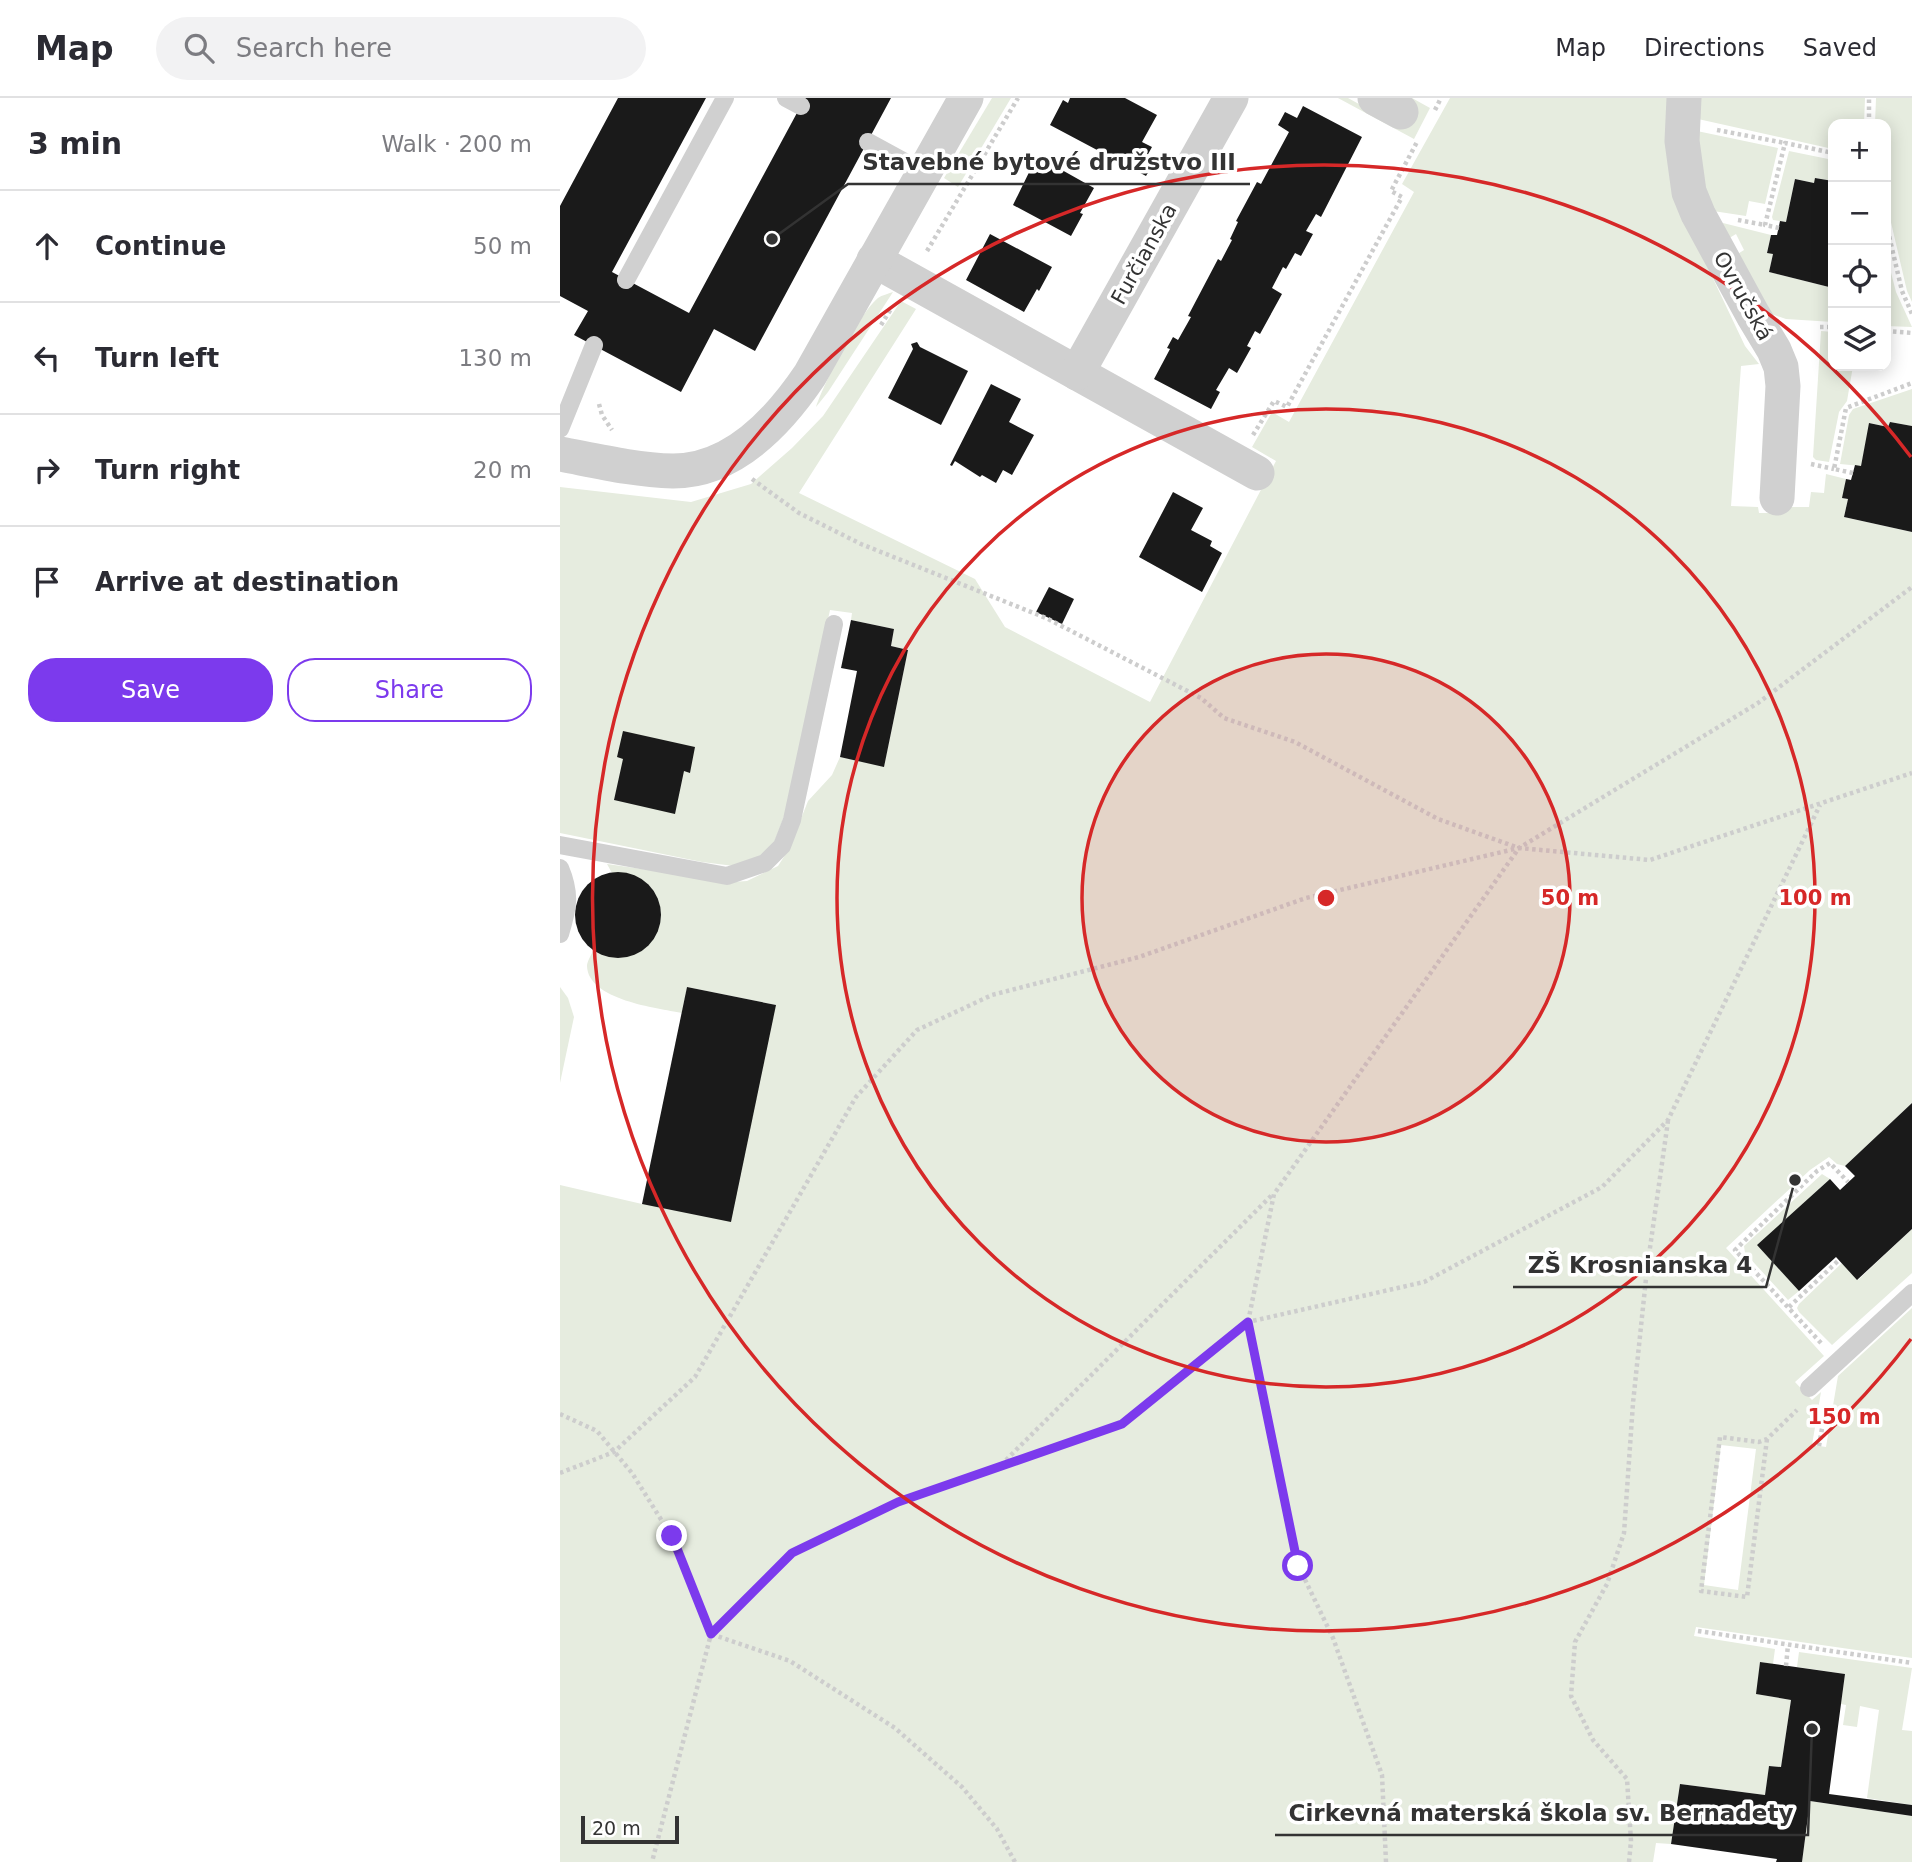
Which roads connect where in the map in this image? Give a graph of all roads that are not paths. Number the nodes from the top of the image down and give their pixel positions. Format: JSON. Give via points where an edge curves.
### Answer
{"nodes":[{"id":1,"x":725,"y":98,"type":"edge"},
{"id":2,"x":966,"y":98,"type":"edge"},
{"id":3,"x":1231,"y":98,"type":"edge"},
{"id":4,"x":1683,"y":110,"type":"edge"},
{"id":5,"x":867,"y":142,"type":"dead end"},
{"id":6,"x":923,"y":172,"type":"junction"},
{"id":7,"x":874,"y":260,"type":"junction"},
{"id":8,"x":626,"y":280,"type":"dead end"},
{"id":9,"x":594,"y":345,"type":"dead end"},
{"id":10,"x":1077,"y":373,"type":"junction"},
{"id":11,"x":560,"y":429,"type":"edge"},
{"id":12,"x":560,"y":454,"type":"edge"},
{"id":13,"x":1247,"y":467,"type":"road end"},
{"id":14,"x":1777,"y":498,"type":"dead end"},
{"id":15,"x":834,"y":624,"type":"dead end"},
{"id":16,"x":560,"y":845,"type":"edge"},
{"id":17,"x":560,"y":868,"type":"edge"},
{"id":18,"x":560,"y":934,"type":"edge"},
{"id":19,"x":1912,"y":1293,"type":"edge"},
{"id":20,"x":1809,"y":1388,"type":"road end"}],
"edges":[{"from":1,"to":8,"type":"lane"},
{"from":2,"to":6,"type":"street"},
{"from":3,"to":10,"type":"street","name":"Furčianska"},
{"from":4,"to":14,"type":"street","name":"Ovručská","via":[[1689,192],[1781,367]]},
{"from":5,"to":6,"type":"lane"},
{"from":6,"to":7,"type":"street"},
{"from":7,"to":10,"type":"street"},
{"from":7,"to":12,"type":"street","via":[[810,375],[783,413],[748,444],[708,464],[676,471]]},
{"from":9,"to":11,"type":"lane"},
{"from":10,"to":13,"type":"street"},
{"from":15,"to":16,"type":"lane","via":[[792,820],[782,846],[765,863],[727,876]]},
{"from":17,"to":18,"type":"lane","via":[[569,905]]},
{"from":19,"to":20,"type":"lane"}]}
